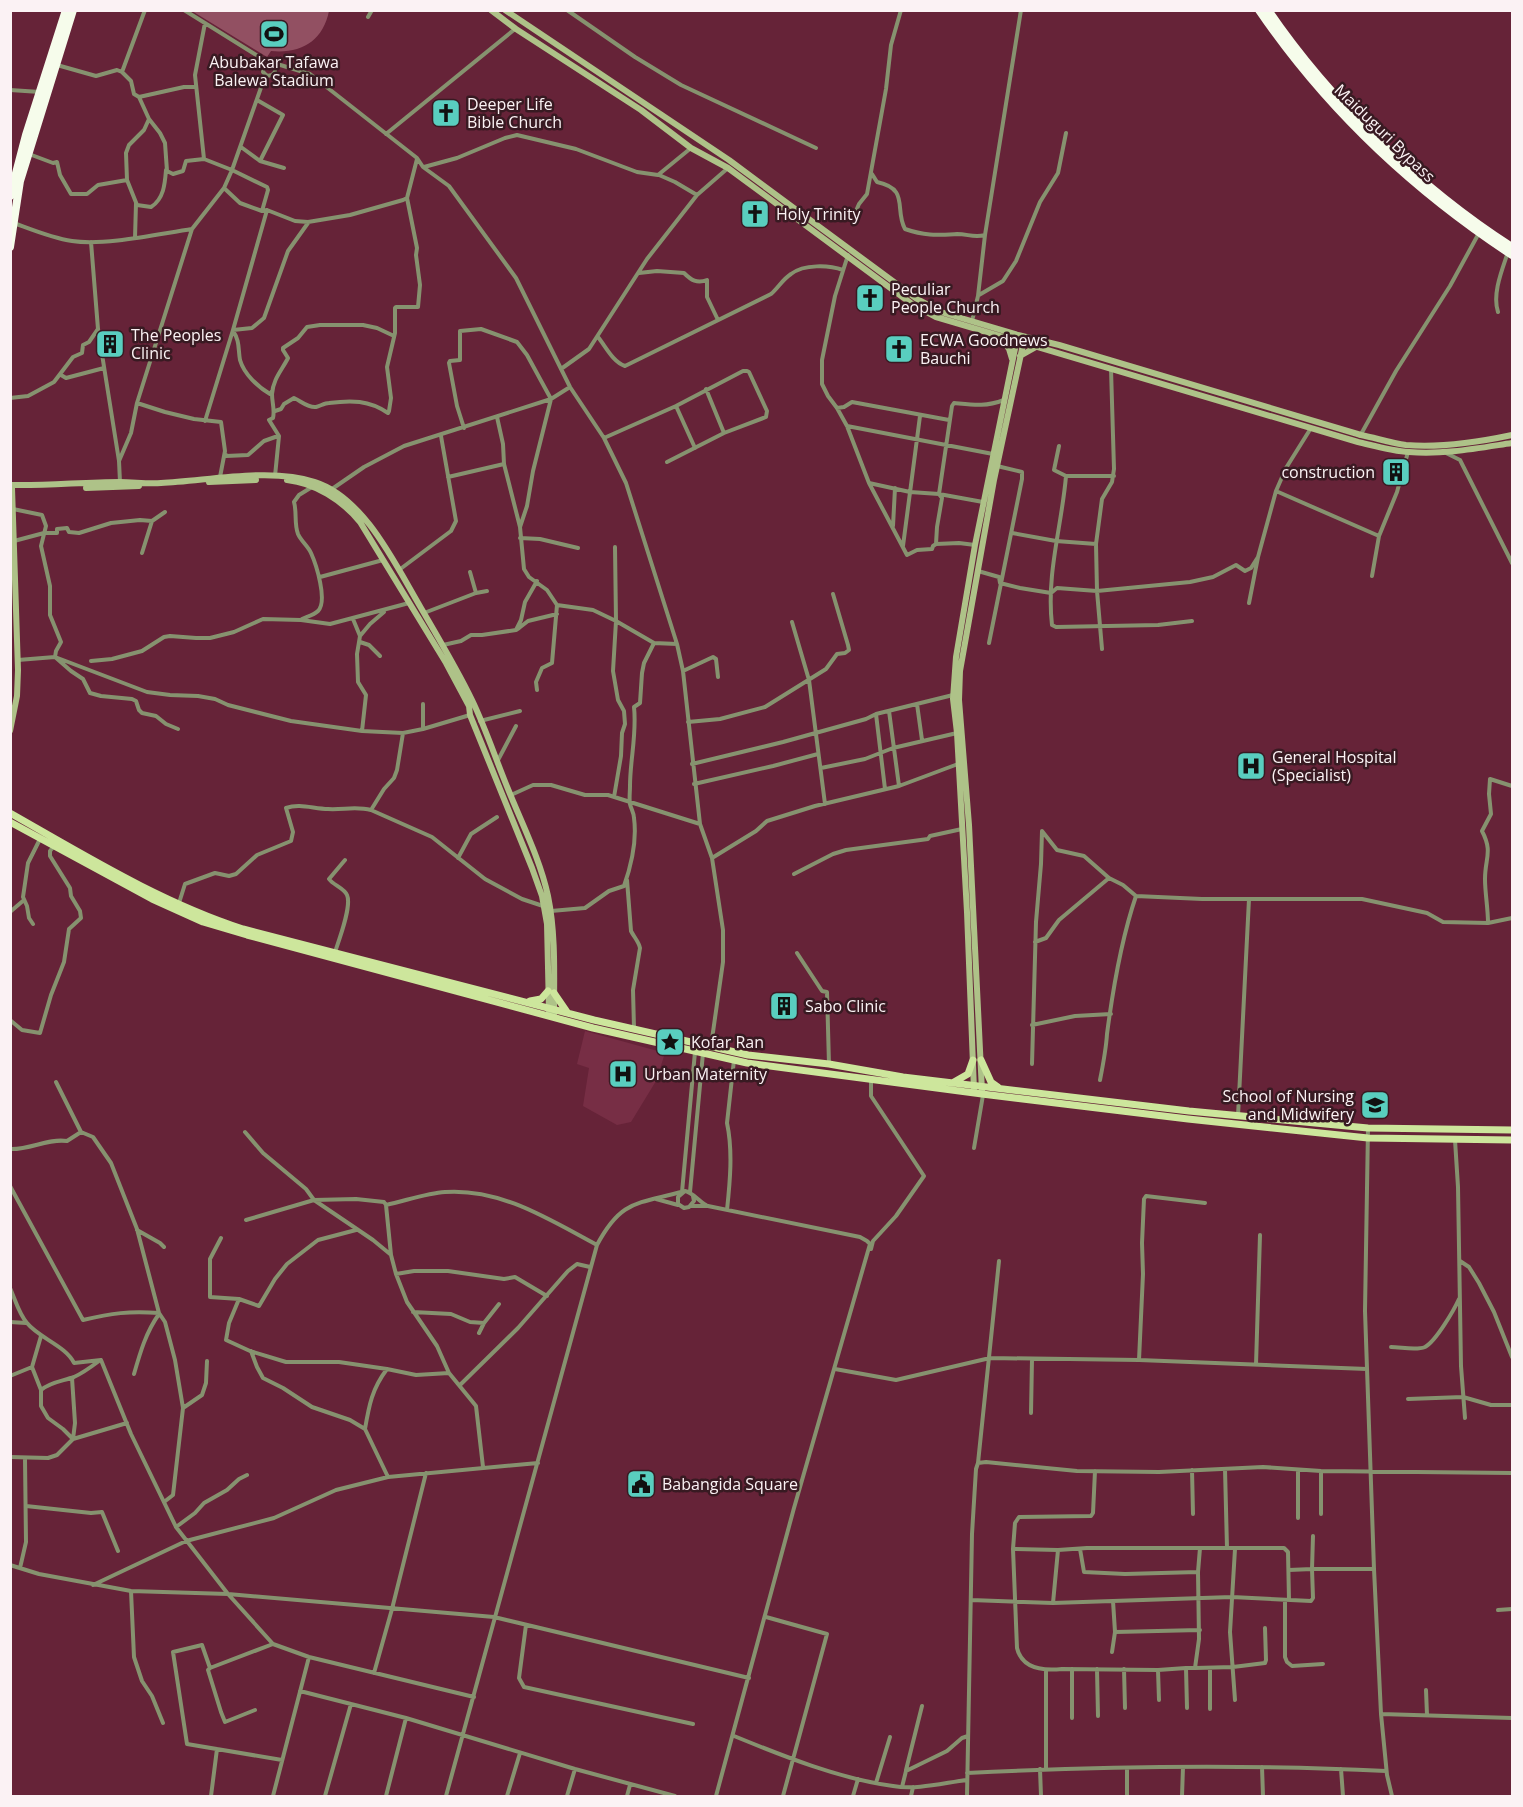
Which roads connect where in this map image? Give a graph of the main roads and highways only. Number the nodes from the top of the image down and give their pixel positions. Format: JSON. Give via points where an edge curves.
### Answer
{"nodes":[{"id":1,"x":66,"y":10,"type":"edge"},
{"id":2,"x":73,"y":10,"type":"edge"},
{"id":3,"x":1259,"y":10,"type":"edge"},
{"id":4,"x":1268,"y":10,"type":"edge"},
{"id":5,"x":1378,"y":144,"type":"junction"},
{"id":6,"x":10,"y":196,"type":"edge"},
{"id":7,"x":10,"y":247,"type":"edge"},
{"id":8,"x":1511,"y":251,"type":"edge"},
{"id":9,"x":10,"y":813,"type":"edge"},
{"id":10,"x":10,"y":822,"type":"edge"},
{"id":11,"x":528,"y":1002,"type":"junction"},
{"id":12,"x":552,"y":1012,"type":"junction"},
{"id":13,"x":567,"y":1012,"type":"junction"},
{"id":14,"x":952,"y":1083,"type":"junction"},
{"id":15,"x":977,"y":1088,"type":"junction"},
{"id":16,"x":1001,"y":1088,"type":"junction"},
{"id":17,"x":1156,"y":1111,"type":"junction"},
{"id":18,"x":1512,"y":1130,"type":"edge"},
{"id":19,"x":1512,"y":1140,"type":"edge"}],
"edges":[{"from":1,"to":6,"type":"highway"},
{"from":2,"to":7,"type":"highway","via":[[20,181]]},
{"from":3,"to":5,"type":"highway","name":"Maiduguri Bypass","via":[[1332,103]]},
{"from":4,"to":5,"type":"highway","name":"Maiduguri Bypass"},
{"from":5,"to":8,"type":"highway","name":"Maiduguri Bypass","via":[[1445,208]]},
{"from":9,"to":11,"type":"main road","via":[[102,865],[207,917]]},
{"from":10,"to":12,"type":"main road","via":[[202,922]]},
{"from":11,"to":12,"type":"main road"},
{"from":11,"to":13,"type":"main road","via":[[551,992]]},
{"from":12,"to":13,"type":"main road"},
{"from":12,"to":15,"type":"main road","via":[[592,1028],[734,1060]]},
{"from":13,"to":14,"type":"main road","via":[[748,1055]]},
{"from":14,"to":15,"type":"main road"},
{"from":14,"to":16,"type":"main road","via":[[968,1074],[977,1060],[991,1082]]},
{"from":15,"to":16,"type":"main road"},
{"from":15,"to":17,"type":"main road","via":[[983,1094]]},
{"from":16,"to":17,"type":"main road"},
{"from":17,"to":18,"type":"main road","via":[[1368,1128]]},
{"from":17,"to":19,"type":"main road","via":[[1368,1138]]}]}
